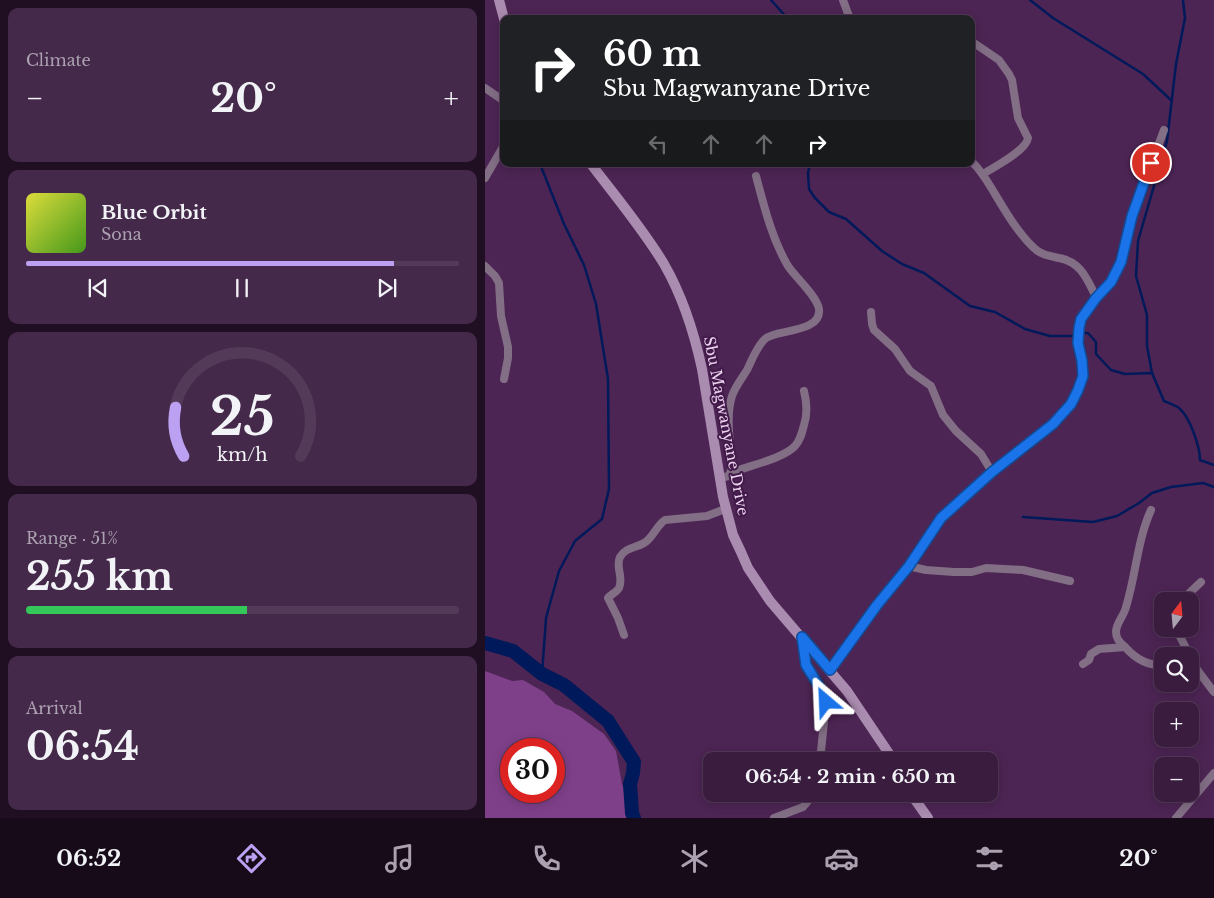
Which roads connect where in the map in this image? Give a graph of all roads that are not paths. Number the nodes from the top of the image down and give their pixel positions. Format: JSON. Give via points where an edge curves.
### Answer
{"nodes":[{"id":1,"x":499,"y":0,"type":"edge"},
{"id":2,"x":843,"y":0,"type":"edge"},
{"id":3,"x":503,"y":15,"type":"edge"},
{"id":4,"x":849,"y":15,"type":"edge"},
{"id":5,"x":975,"y":44,"type":"edge"},
{"id":6,"x":485,"y":88,"type":"edge"},
{"id":7,"x":500,"y":98,"type":"edge"},
{"id":8,"x":1164,"y":130,"type":"dead end"},
{"id":9,"x":500,"y":153,"type":"edge"},
{"id":10,"x":975,"y":165,"type":"edge"},
{"id":11,"x":593,"y":167,"type":"edge"},
{"id":12,"x":983,"y":174,"type":"junction"},
{"id":13,"x":756,"y":176,"type":"dead end"},
{"id":14,"x":485,"y":178,"type":"edge"},
{"id":15,"x":485,"y":266,"type":"edge"},
{"id":16,"x":1096,"y":298,"type":"junction"},
{"id":17,"x":871,"y":312,"type":"dead end"},
{"id":18,"x":504,"y":379,"type":"dead end"},
{"id":19,"x":803,"y":391,"type":"dead end"},
{"id":20,"x":992,"y":472,"type":"junction"},
{"id":21,"x":731,"y":474,"type":"junction"},
{"id":22,"x":719,"y":478,"type":"junction"},
{"id":23,"x":725,"y":509,"type":"junction"},
{"id":24,"x":1151,"y":510,"type":"dead end"},
{"id":25,"x":909,"y":566,"type":"junction"},
{"id":26,"x":1070,"y":581,"type":"dead end"},
{"id":27,"x":1201,"y":582,"type":"dead end"},
{"id":28,"x":1190,"y":592,"type":"edge"},
{"id":29,"x":624,"y":635,"type":"dead end"},
{"id":30,"x":802,"y":637,"type":"junction"},
{"id":31,"x":1125,"y":647,"type":"junction"},
{"id":32,"x":1083,"y":664,"type":"dead end"},
{"id":33,"x":1154,"y":665,"type":"edge"},
{"id":34,"x":830,"y":670,"type":"junction"},
{"id":35,"x":1199,"y":672,"type":"edge"},
{"id":36,"x":1214,"y":692,"type":"edge"},
{"id":37,"x":821,"y":752,"type":"edge"},
{"id":38,"x":888,"y":752,"type":"edge"},
{"id":39,"x":1214,"y":773,"type":"edge"},
{"id":40,"x":807,"y":802,"type":"edge"},
{"id":41,"x":917,"y":802,"type":"edge"},
{"id":42,"x":774,"y":818,"type":"edge"},
{"id":43,"x":928,"y":818,"type":"edge"},
{"id":44,"x":1176,"y":818,"type":"edge"}],
"edges":[{"from":1,"to":3,"type":"main road"},
{"from":2,"to":4,"type":"street"},
{"from":5,"to":12,"type":"street","via":[[999,60],[1009,74],[1017,118],[1028,138],[1016,153]]},
{"from":6,"to":7,"type":"street"},
{"from":8,"to":16,"type":"street","via":[[1132,216],[1121,262],[1111,282]]},
{"from":9,"to":14,"type":"street"},
{"from":10,"to":12,"type":"street"},
{"from":11,"to":22,"type":"main road","name":"Sbu Magwanyane Drive","via":[[652,246],[683,304],[698,349]]},
{"from":12,"to":16,"type":"street","via":[[1031,245],[1040,253],[1078,266]]},
{"from":13,"to":21,"type":"street","via":[[776,239],[788,265],[817,304],[819,314],[813,322],[793,331],[767,336],[732,394],[729,413]]},
{"from":15,"to":18,"type":"street","via":[[499,283],[508,358]]},
{"from":16,"to":20,"type":"street","via":[[1081,319],[1078,343],[1083,376],[1071,404],[1053,424]]},
{"from":17,"to":20,"type":"street","via":[[875,330],[895,349],[910,371],[931,386],[943,415],[981,454]]},
{"from":19,"to":21,"type":"street","via":[[807,417],[796,445],[776,457]]},
{"from":20,"to":25,"type":"street","via":[[941,518]]},
{"from":21,"to":22,"type":"street","via":[[727,478]]},
{"from":22,"to":23,"type":"main road","name":"Sbu Magwanyane Drive"},
{"from":23,"to":29,"type":"street","via":[[693,519],[670,518],[661,523],[645,543],[622,554],[618,564],[620,585],[608,600],[619,618]]},
{"from":23,"to":30,"type":"main road","name":"Sbu Magwanyane Drive","via":[[749,568],[770,601]]},
{"from":24,"to":31,"type":"street","via":[[1142,535],[1126,610],[1116,634]]},
{"from":25,"to":26,"type":"street","via":[[954,572],[986,568],[1023,570]]},
{"from":25,"to":34,"type":"street"},
{"from":27,"to":28,"type":"street"},
{"from":30,"to":34,"type":"main road","name":"Sbu Magwanyane Drive"},
{"from":30,"to":37,"type":"street","via":[[806,665],[826,702]]},
{"from":31,"to":32,"type":"street","via":[[1099,649]]},
{"from":31,"to":33,"type":"street","via":[[1131,655]]},
{"from":34,"to":38,"type":"main road","name":"Sbu Magwanyane Drive"},
{"from":35,"to":36,"type":"street"},
{"from":39,"to":44,"type":"street"},
{"from":40,"to":42,"type":"street","via":[[803,807]]},
{"from":41,"to":43,"type":"main road"}]}
